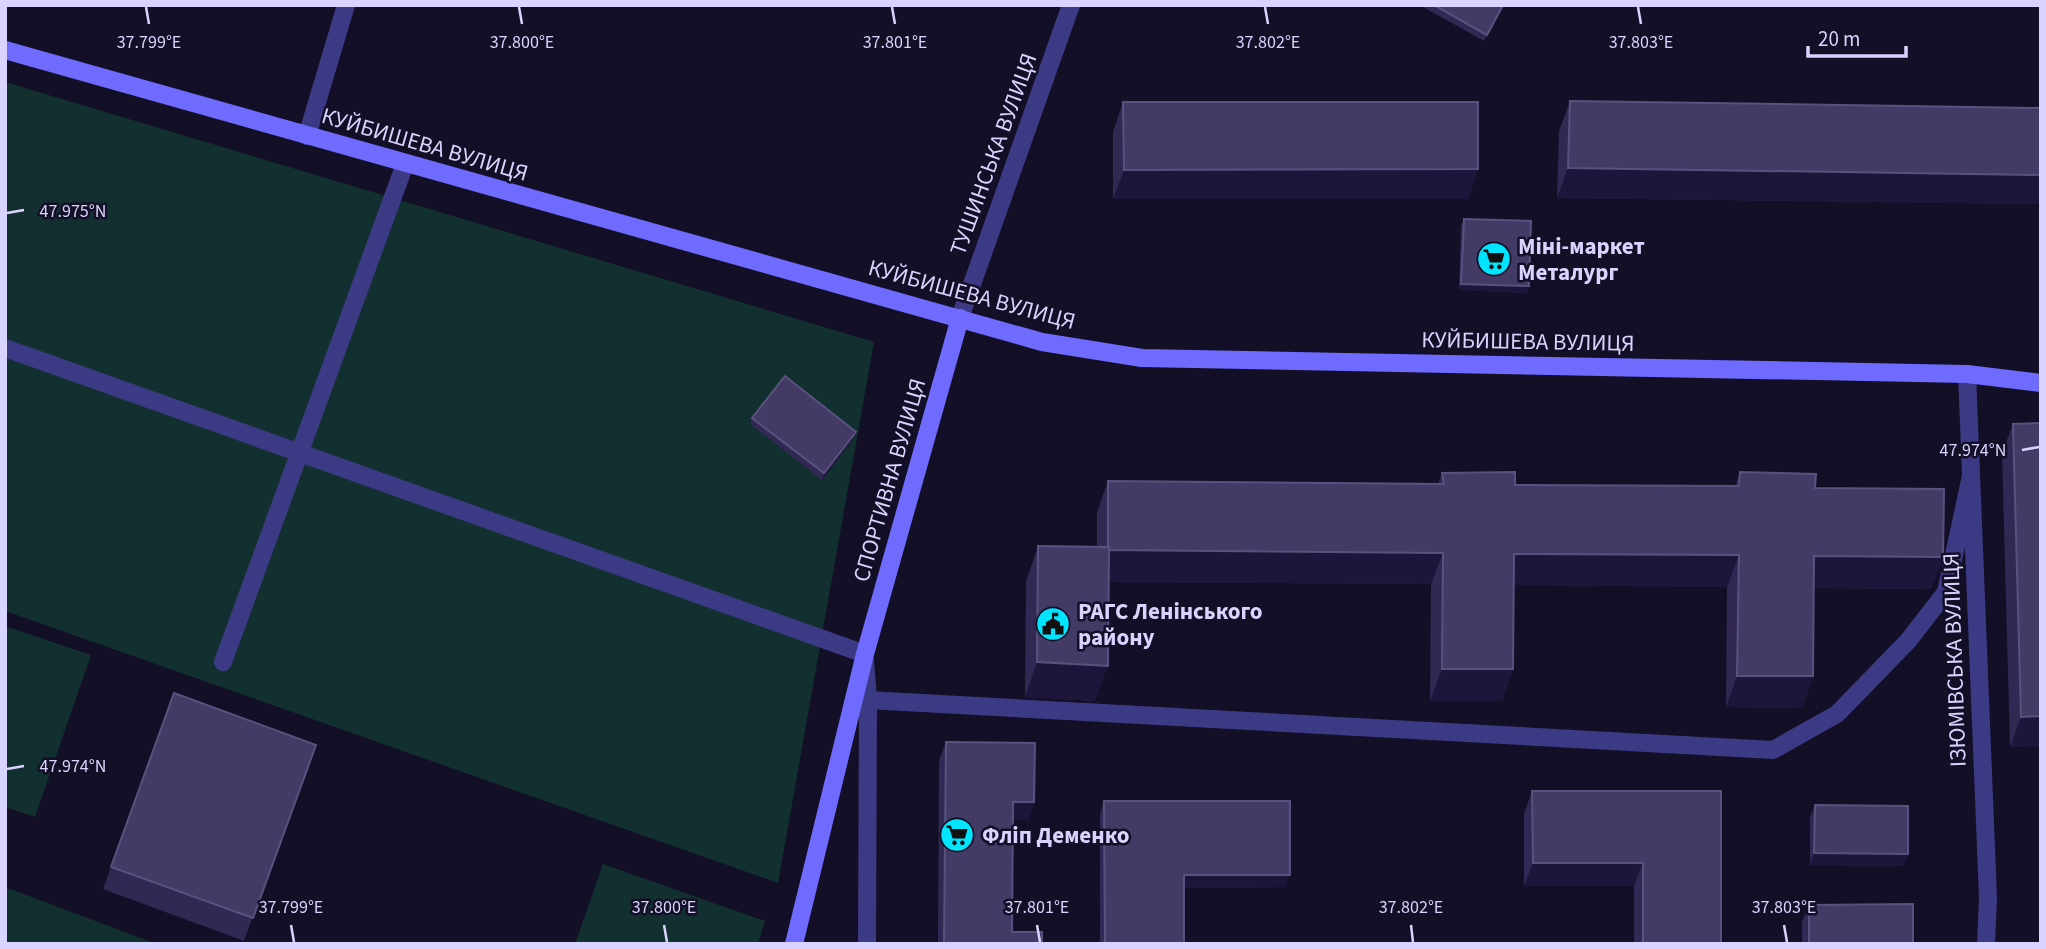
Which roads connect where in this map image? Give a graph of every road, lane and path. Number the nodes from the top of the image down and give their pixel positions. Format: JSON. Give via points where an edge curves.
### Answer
{"nodes":[{"id":1,"x":346,"y":5,"type":"edge"},
{"id":2,"x":1072,"y":5,"type":"edge"},
{"id":3,"x":5,"y":50,"type":"edge"},
{"id":4,"x":307,"y":136,"type":"junction"},
{"id":5,"x":405,"y":164,"type":"junction"},
{"id":6,"x":960,"y":318,"type":"junction"},
{"id":7,"x":5,"y":348,"type":"edge"},
{"id":8,"x":1967,"y":374,"type":"junction"},
{"id":9,"x":2041,"y":383,"type":"edge"},
{"id":10,"x":299,"y":451,"type":"junction"},
{"id":11,"x":1971,"y":476,"type":"junction"},
{"id":12,"x":865,"y":654,"type":"junction"},
{"id":13,"x":223,"y":663,"type":"dead end"},
{"id":14,"x":868,"y":700,"type":"junction"},
{"id":15,"x":794,"y":944,"type":"edge"},
{"id":16,"x":867,"y":944,"type":"edge"},
{"id":17,"x":1986,"y":944,"type":"edge"}],
"edges":[{"from":1,"to":4,"type":"street"},
{"from":2,"to":6,"type":"street","name":"ТУШИНСЬКА ВУЛИЦЯ"},
{"from":3,"to":4,"type":"main road","name":"КУЙБИШЕВА ВУЛИЦЯ"},
{"from":4,"to":5,"type":"main road","name":"КУЙБИШЕВА ВУЛИЦЯ"},
{"from":5,"to":6,"type":"main road","name":"КУЙБИШЕВА ВУЛИЦЯ"},
{"from":5,"to":10,"type":"street"},
{"from":6,"to":8,"type":"main road","name":"КУЙБИШЕВА ВУЛИЦЯ","via":[[1041,342],[1143,358]]},
{"from":6,"to":12,"type":"main road","name":"СПОРТИВНА ВУЛИЦЯ"},
{"from":7,"to":10,"type":"street"},
{"from":8,"to":9,"type":"main road","name":"КУЙБИШЕВА ВУЛИЦЯ"},
{"from":8,"to":11,"type":"street","name":"ІЗЮМІВСЬКА ВУЛИЦЯ"},
{"from":10,"to":12,"type":"street"},
{"from":10,"to":13,"type":"street"},
{"from":11,"to":14,"type":"street","via":[[1946,592],[1908,641],[1837,714],[1773,750]]},
{"from":11,"to":17,"type":"street","name":"ІЗЮМІВСЬКА ВУЛИЦЯ"},
{"from":12,"to":14,"type":"street","name":"СПОРТИВНА ВУЛИЦЯ"},
{"from":12,"to":15,"type":"main road","name":"СПОРТИВНА ВУЛИЦЯ"},
{"from":14,"to":16,"type":"street","name":"СПОРТИВНА ВУЛИЦЯ"}]}
